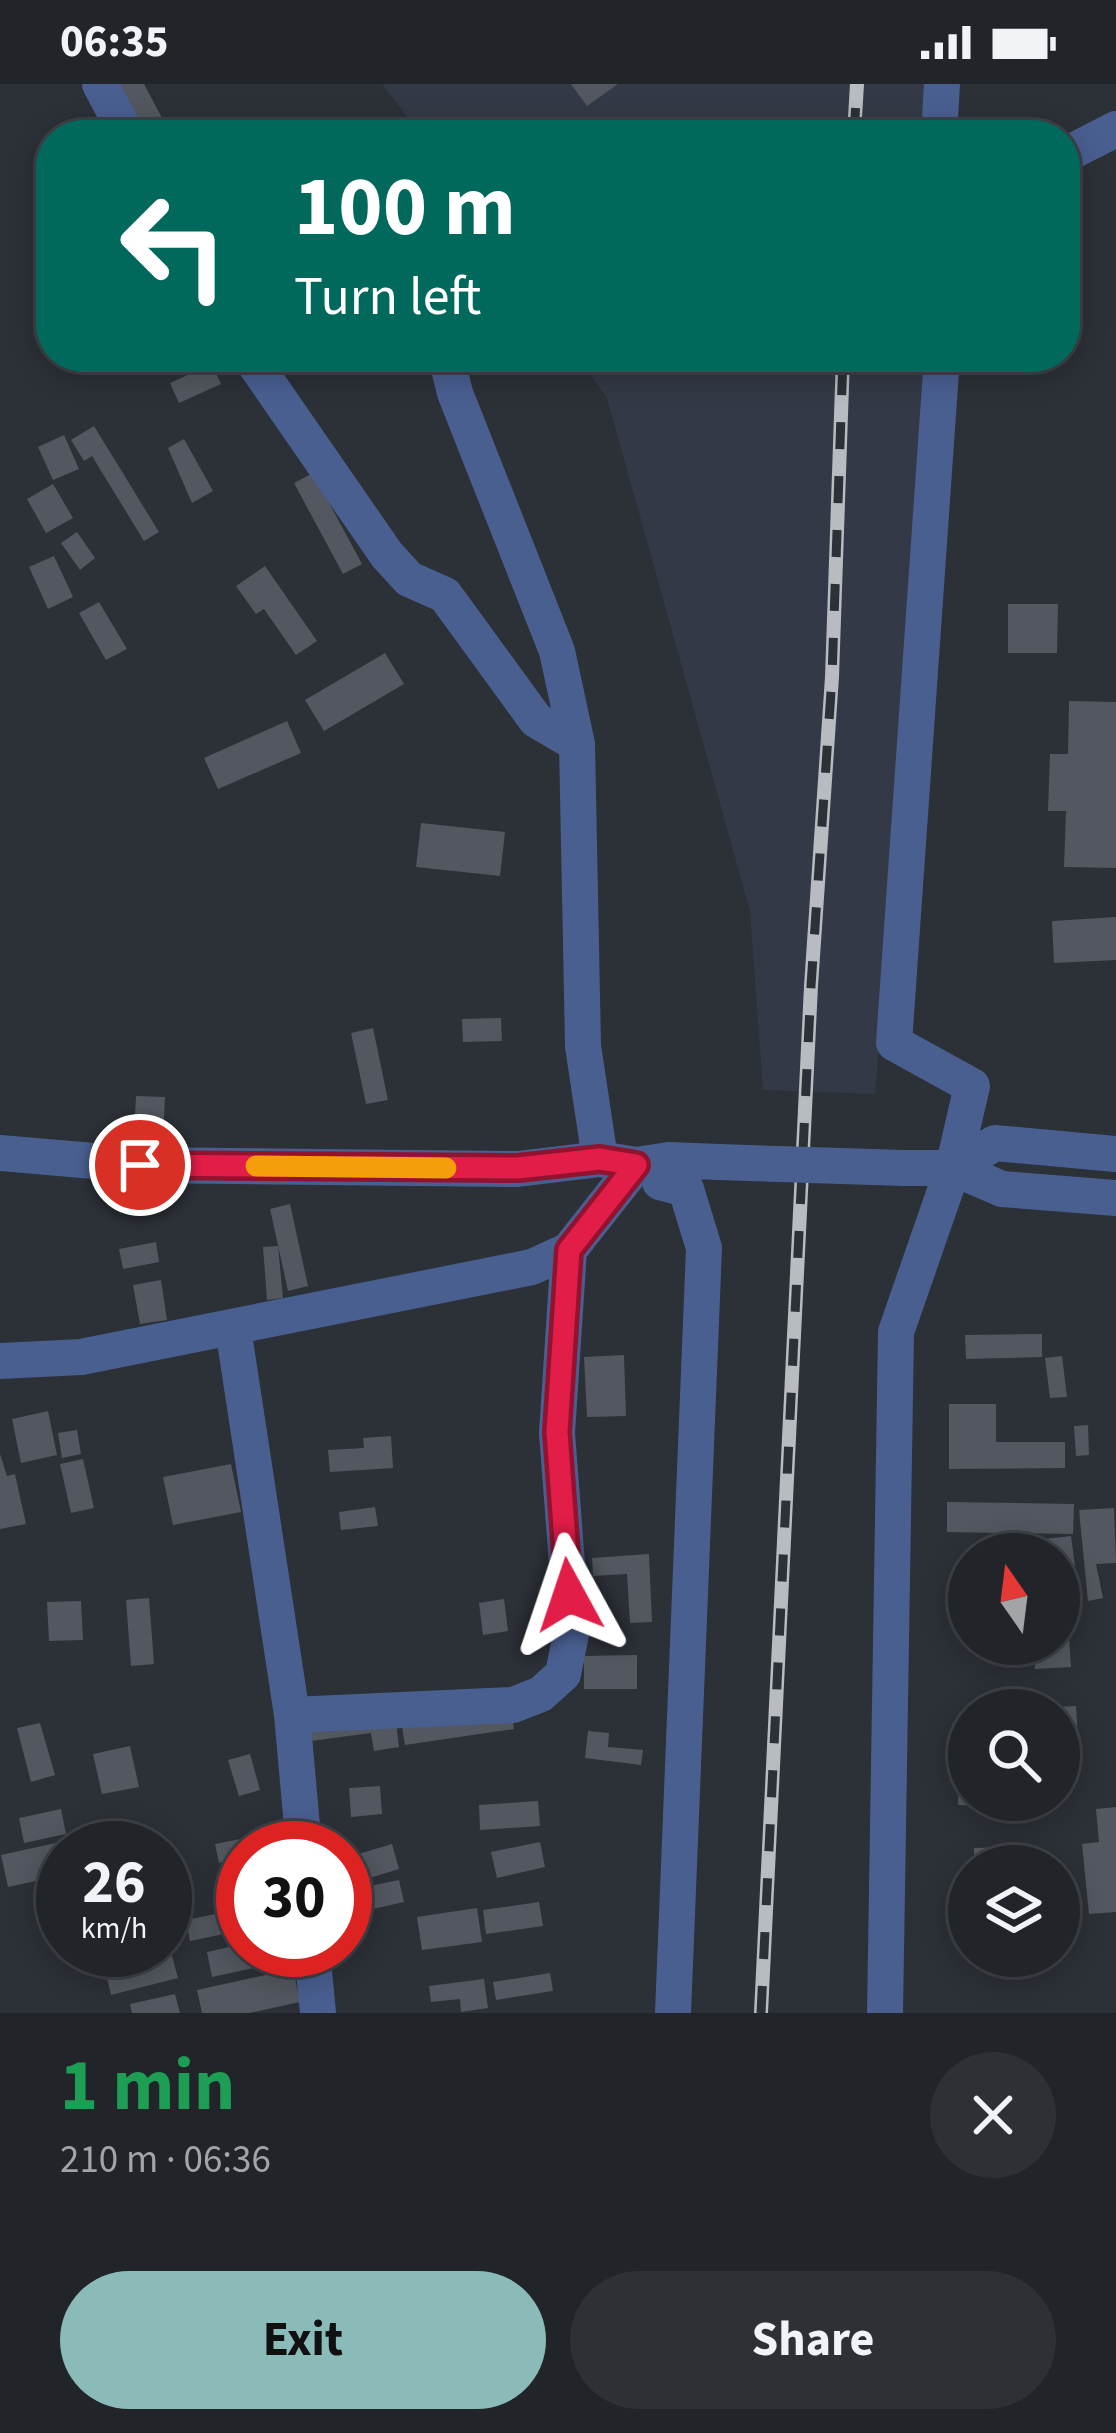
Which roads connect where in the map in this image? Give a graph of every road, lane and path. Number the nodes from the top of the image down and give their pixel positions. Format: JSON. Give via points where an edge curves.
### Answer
{"nodes":[{"id":1,"x":100,"y":84,"type":"edge"},
{"id":2,"x":943,"y":84,"type":"edge"},
{"id":3,"x":119,"y":120,"type":"edge"},
{"id":4,"x":940,"y":120,"type":"edge"},
{"id":5,"x":1116,"y":129,"type":"edge"},
{"id":6,"x":1080,"y":147,"type":"edge"},
{"id":7,"x":260,"y":372,"type":"edge"},
{"id":8,"x":450,"y":372,"type":"edge"},
{"id":9,"x":941,"y":372,"type":"edge"},
{"id":10,"x":577,"y":744,"type":"junction"},
{"id":11,"x":0,"y":1153,"type":"edge"},
{"id":12,"x":1116,"y":1154,"type":"edge"},
{"id":13,"x":635,"y":1161,"type":"junction"},
{"id":14,"x":953,"y":1168,"type":"junction"},
{"id":15,"x":1116,"y":1198,"type":"edge"},
{"id":16,"x":569,"y":1250,"type":"junction"},
{"id":17,"x":233,"y":1328,"type":"junction"},
{"id":18,"x":0,"y":1361,"type":"edge"},
{"id":19,"x":292,"y":1715,"type":"junction"},
{"id":20,"x":302,"y":1821,"type":"edge"},
{"id":21,"x":315,"y":1977,"type":"edge"},
{"id":22,"x":318,"y":2013,"type":"edge"},
{"id":23,"x":673,"y":2013,"type":"edge"},
{"id":24,"x":885,"y":2013,"type":"edge"}],
"edges":[{"from":1,"to":3,"type":"street"},
{"from":2,"to":4,"type":"street"},
{"from":5,"to":6,"type":"street"},
{"from":7,"to":10,"type":"street","via":[[387,555],[410,579],[445,595],[536,720]]},
{"from":8,"to":10,"type":"street","via":[[557,651]]},
{"from":9,"to":14,"type":"street","via":[[894,1043],[972,1086]]},
{"from":10,"to":13,"type":"street","via":[[583,1046]]},
{"from":11,"to":13,"type":"street","via":[[140,1165],[518,1168]]},
{"from":12,"to":14,"type":"street","via":[[995,1143]]},
{"from":13,"to":14,"type":"street","bridge":true},
{"from":13,"to":16,"type":"street"},
{"from":13,"to":23,"type":"street","via":[[660,1182],[686,1189],[704,1248]]},
{"from":14,"to":15,"type":"street","via":[[1002,1189]]},
{"from":14,"to":24,"type":"street","via":[[896,1332]]},
{"from":16,"to":17,"type":"street","via":[[435,1290]]},
{"from":16,"to":19,"type":"street","via":[[557,1432],[572,1629],[563,1674],[513,1705]]},
{"from":17,"to":18,"type":"street","via":[[81,1357]]},
{"from":17,"to":19,"type":"street"},
{"from":19,"to":20,"type":"street"},
{"from":21,"to":22,"type":"street"}]}
